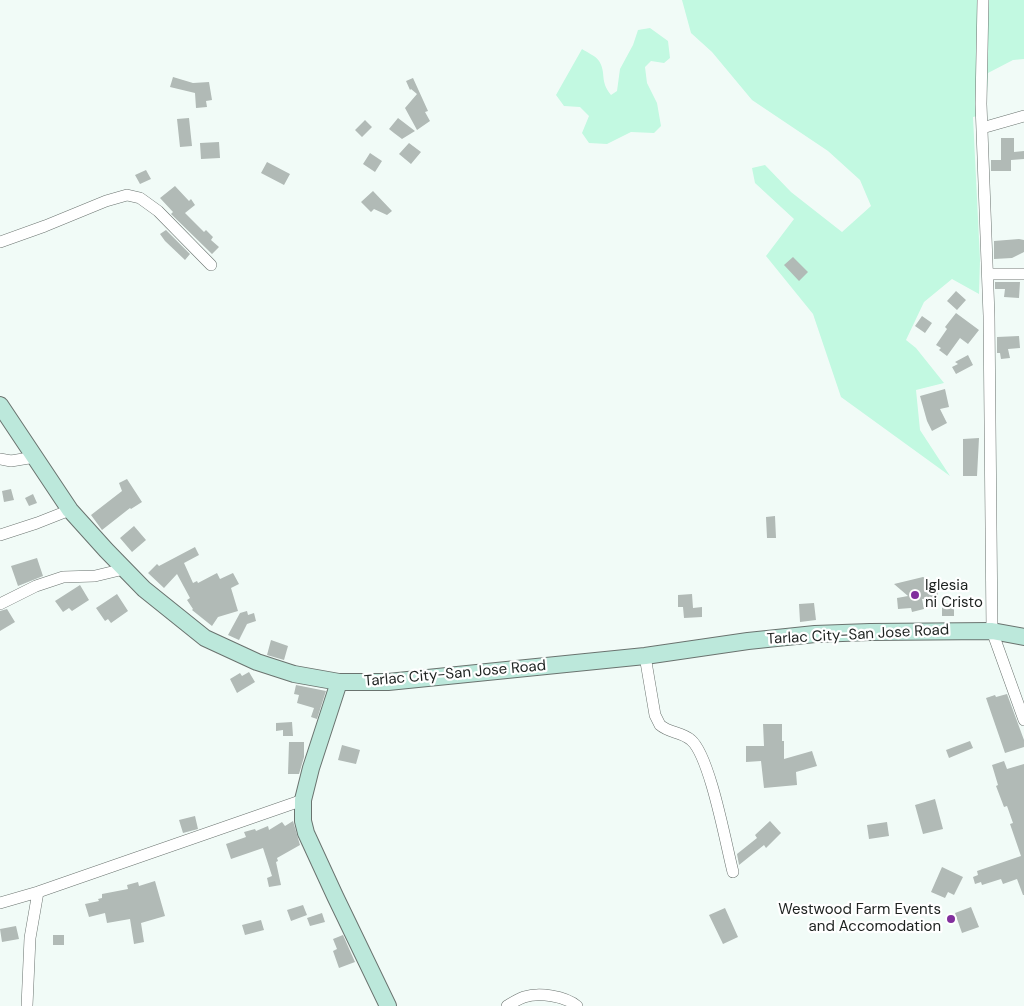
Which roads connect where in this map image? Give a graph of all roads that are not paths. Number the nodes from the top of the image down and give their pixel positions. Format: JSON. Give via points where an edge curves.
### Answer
{"nodes":[{"id":1,"x":983,"y":0,"type":"edge"},
{"id":2,"x":1024,"y":116,"type":"edge"},
{"id":3,"x":982,"y":128,"type":"junction"},
{"id":4,"x":0,"y":242,"type":"edge"},
{"id":5,"x":211,"y":265,"type":"dead end"},
{"id":6,"x":988,"y":274,"type":"junction"},
{"id":7,"x":1024,"y":274,"type":"edge"},
{"id":8,"x":0,"y":405,"type":"edge"},
{"id":9,"x":35,"y":457,"type":"junction"},
{"id":10,"x":0,"y":459,"type":"edge"},
{"id":11,"x":70,"y":510,"type":"junction"},
{"id":12,"x":0,"y":535,"type":"edge"},
{"id":13,"x":124,"y":569,"type":"junction"},
{"id":14,"x":0,"y":604,"type":"edge"},
{"id":15,"x":992,"y":631,"type":"junction"},
{"id":16,"x":1024,"y":637,"type":"edge"},
{"id":17,"x":644,"y":656,"type":"junction"},
{"id":18,"x":339,"y":682,"type":"junction"},
{"id":19,"x":1024,"y":720,"type":"edge"},
{"id":20,"x":303,"y":800,"type":"junction"},
{"id":21,"x":733,"y":872,"type":"dead end"},
{"id":22,"x":38,"y":892,"type":"junction"},
{"id":23,"x":0,"y":903,"type":"edge"},
{"id":24,"x":27,"y":1006,"type":"edge"},
{"id":25,"x":388,"y":1006,"type":"edge"},
{"id":26,"x":507,"y":1006,"type":"edge"},
{"id":27,"x":577,"y":1006,"type":"edge"}],
"edges":[{"from":1,"to":3,"type":"street"},
{"from":2,"to":3,"type":"street"},
{"from":3,"to":6,"type":"street"},
{"from":4,"to":5,"type":"street","via":[[127,195],[140,198],[158,211]]},
{"from":6,"to":7,"type":"street"},
{"from":6,"to":15,"type":"street"},
{"from":8,"to":9,"type":"main road","name":"Tarlac City-San Jose Road"},
{"from":9,"to":10,"type":"street","via":[[11,461]]},
{"from":9,"to":11,"type":"main road","name":"Tarlac City-San Jose Road"},
{"from":11,"to":12,"type":"street"},
{"from":11,"to":13,"type":"main road","name":"Tarlac City-San Jose Road"},
{"from":13,"to":14,"type":"street","via":[[95,576],[63,577]]},
{"from":13,"to":18,"type":"main road","name":"Tarlac City-San Jose Road","via":[[205,638],[227,650],[275,669]]},
{"from":15,"to":16,"type":"main road","name":"Tarlac City-San Jose Road"},
{"from":15,"to":17,"type":"main road","name":"Tarlac City-San Jose Road","via":[[815,634]]},
{"from":15,"to":19,"type":"street"},
{"from":17,"to":18,"type":"main road","name":"Tarlac City-San Jose Road","via":[[412,681]]},
{"from":17,"to":21,"type":"street","via":[[660,725],[691,740],[702,757]]},
{"from":18,"to":20,"type":"main road"},
{"from":20,"to":22,"type":"street"},
{"from":20,"to":25,"type":"main road","via":[[306,833]]},
{"from":22,"to":23,"type":"street"},
{"from":22,"to":24,"type":"street","via":[[30,938]]},
{"from":26,"to":27,"type":"street","via":[[532,995],[562,999]]}]}
